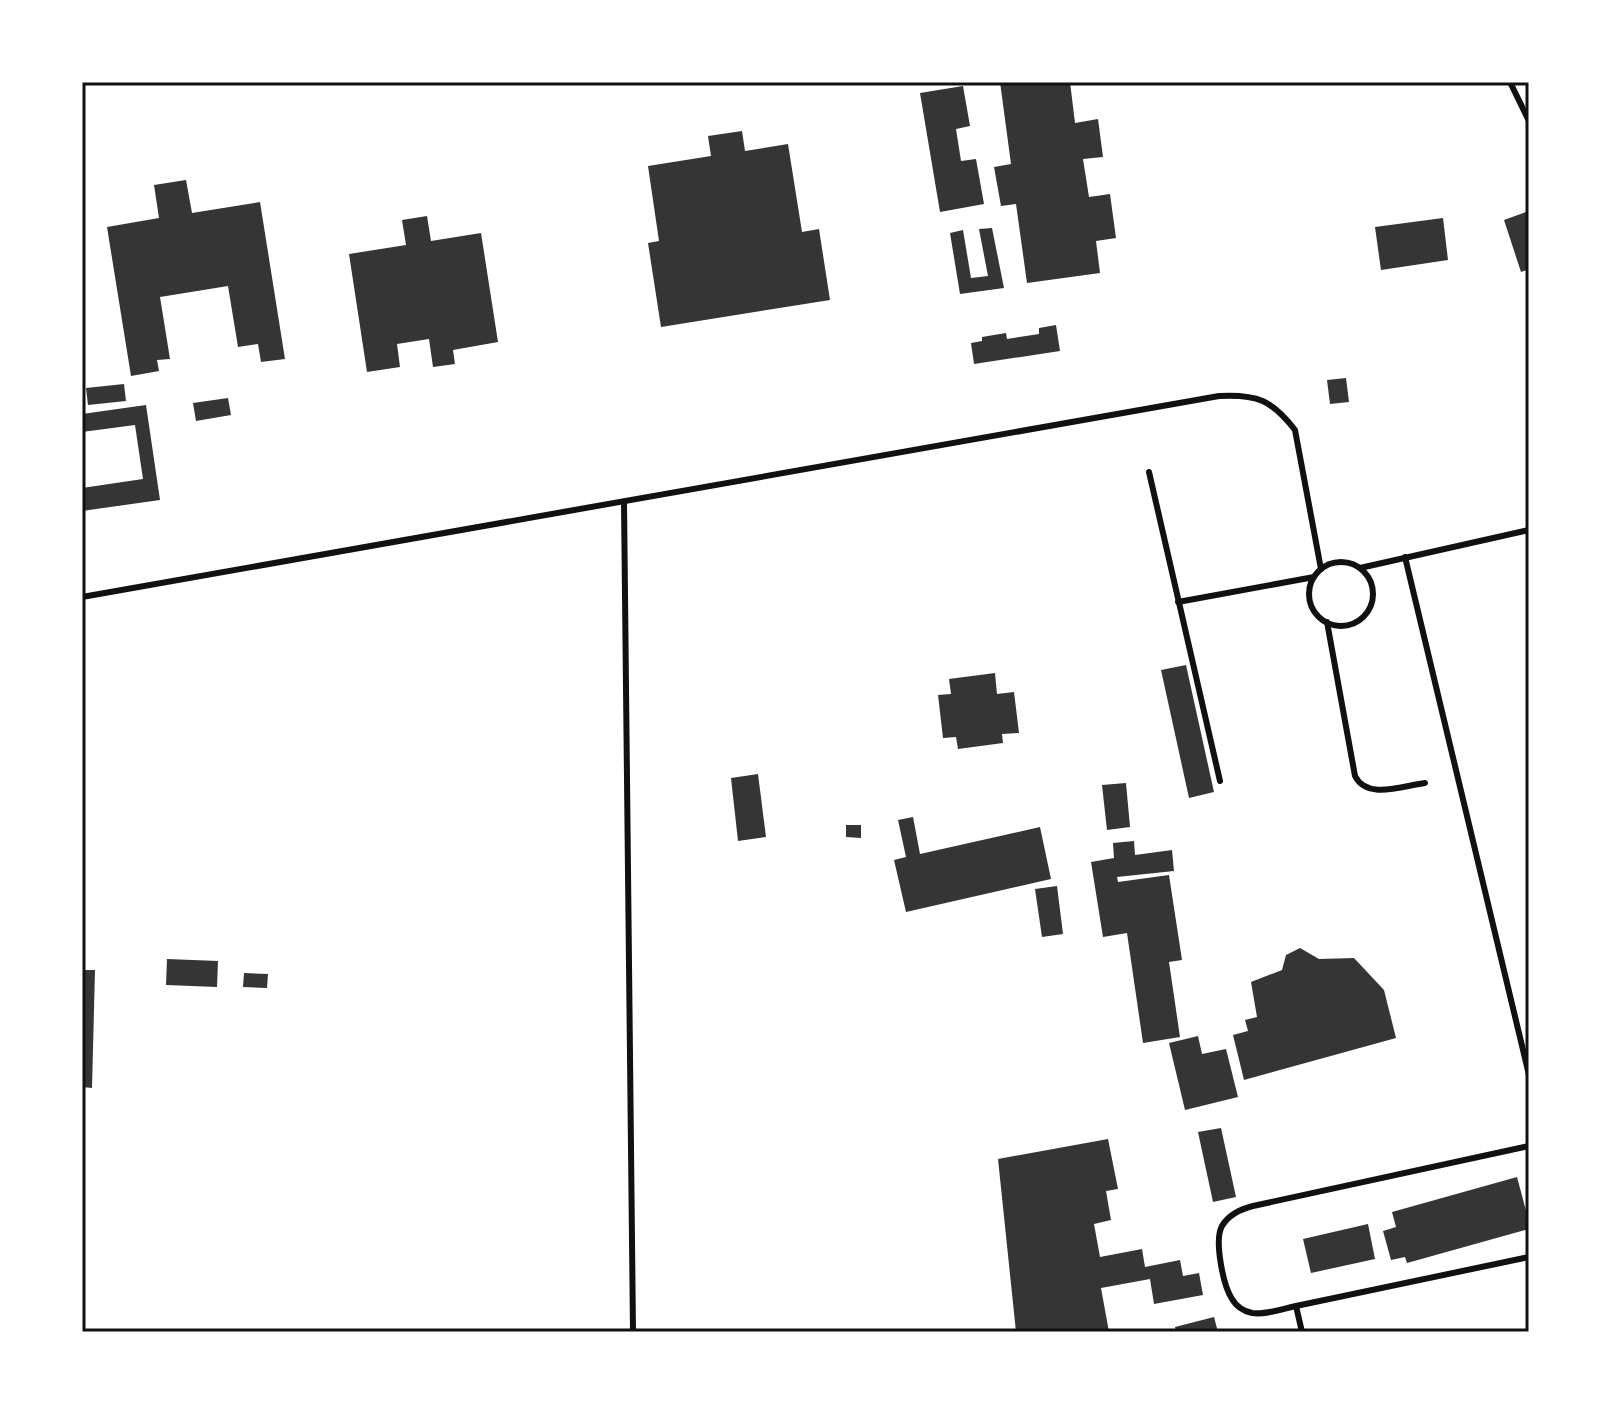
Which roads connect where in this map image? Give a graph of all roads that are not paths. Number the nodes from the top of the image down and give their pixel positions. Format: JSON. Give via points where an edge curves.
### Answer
{"nodes":[{"id":1,"x":1510,"y":82,"type":"edge"},
{"id":2,"x":1529,"y":121,"type":"edge"},
{"id":3,"x":1149,"y":472,"type":"dead end"},
{"id":4,"x":624,"y":502,"type":"junction"},
{"id":5,"x":1529,"y":530,"type":"edge"},
{"id":6,"x":1405,"y":557,"type":"junction"},
{"id":7,"x":1360,"y":568,"type":"junction"},
{"id":8,"x":1321,"y":569,"type":"junction"},
{"id":9,"x":1314,"y":577,"type":"junction"},
{"id":10,"x":82,"y":597,"type":"edge"},
{"id":11,"x":1178,"y":602,"type":"junction"},
{"id":12,"x":1327,"y":622,"type":"junction"},
{"id":13,"x":1220,"y":781,"type":"dead end"},
{"id":14,"x":1425,"y":783,"type":"dead end"},
{"id":15,"x":1529,"y":1075,"type":"edge"},
{"id":16,"x":1529,"y":1146,"type":"edge"},
{"id":17,"x":1529,"y":1257,"type":"edge"},
{"id":18,"x":1296,"y":1306,"type":"junction"},
{"id":19,"x":633,"y":1332,"type":"edge"},
{"id":20,"x":1302,"y":1332,"type":"edge"}],
"edges":[{"from":1,"to":2,"type":"lane"},
{"from":3,"to":11,"type":"lane"},
{"from":4,"to":8,"type":"lane","via":[[1241,395],[1281,412],[1295,430]]},
{"from":4,"to":10,"type":"lane"},
{"from":4,"to":19,"type":"lane"},
{"from":5,"to":6,"type":"lane"},
{"from":6,"to":7,"type":"lane"},
{"from":6,"to":15,"type":"lane"},
{"from":7,"to":8,"type":"lane","via":[[1340,562]]},
{"from":7,"to":12,"type":"lane","via":[[1372,584],[1371,605],[1348,625]]},
{"from":8,"to":9,"type":"lane"},
{"from":9,"to":11,"type":"lane"},
{"from":9,"to":12,"type":"lane","via":[[1313,608]]},
{"from":11,"to":13,"type":"lane"},
{"from":12,"to":14,"type":"lane","via":[[1359,783],[1374,791]]},
{"from":16,"to":18,"type":"lane","via":[[1253,1206],[1230,1216],[1222,1225],[1218,1249],[1233,1301],[1251,1313]]},
{"from":17,"to":18,"type":"lane"},
{"from":18,"to":20,"type":"lane"}]}
